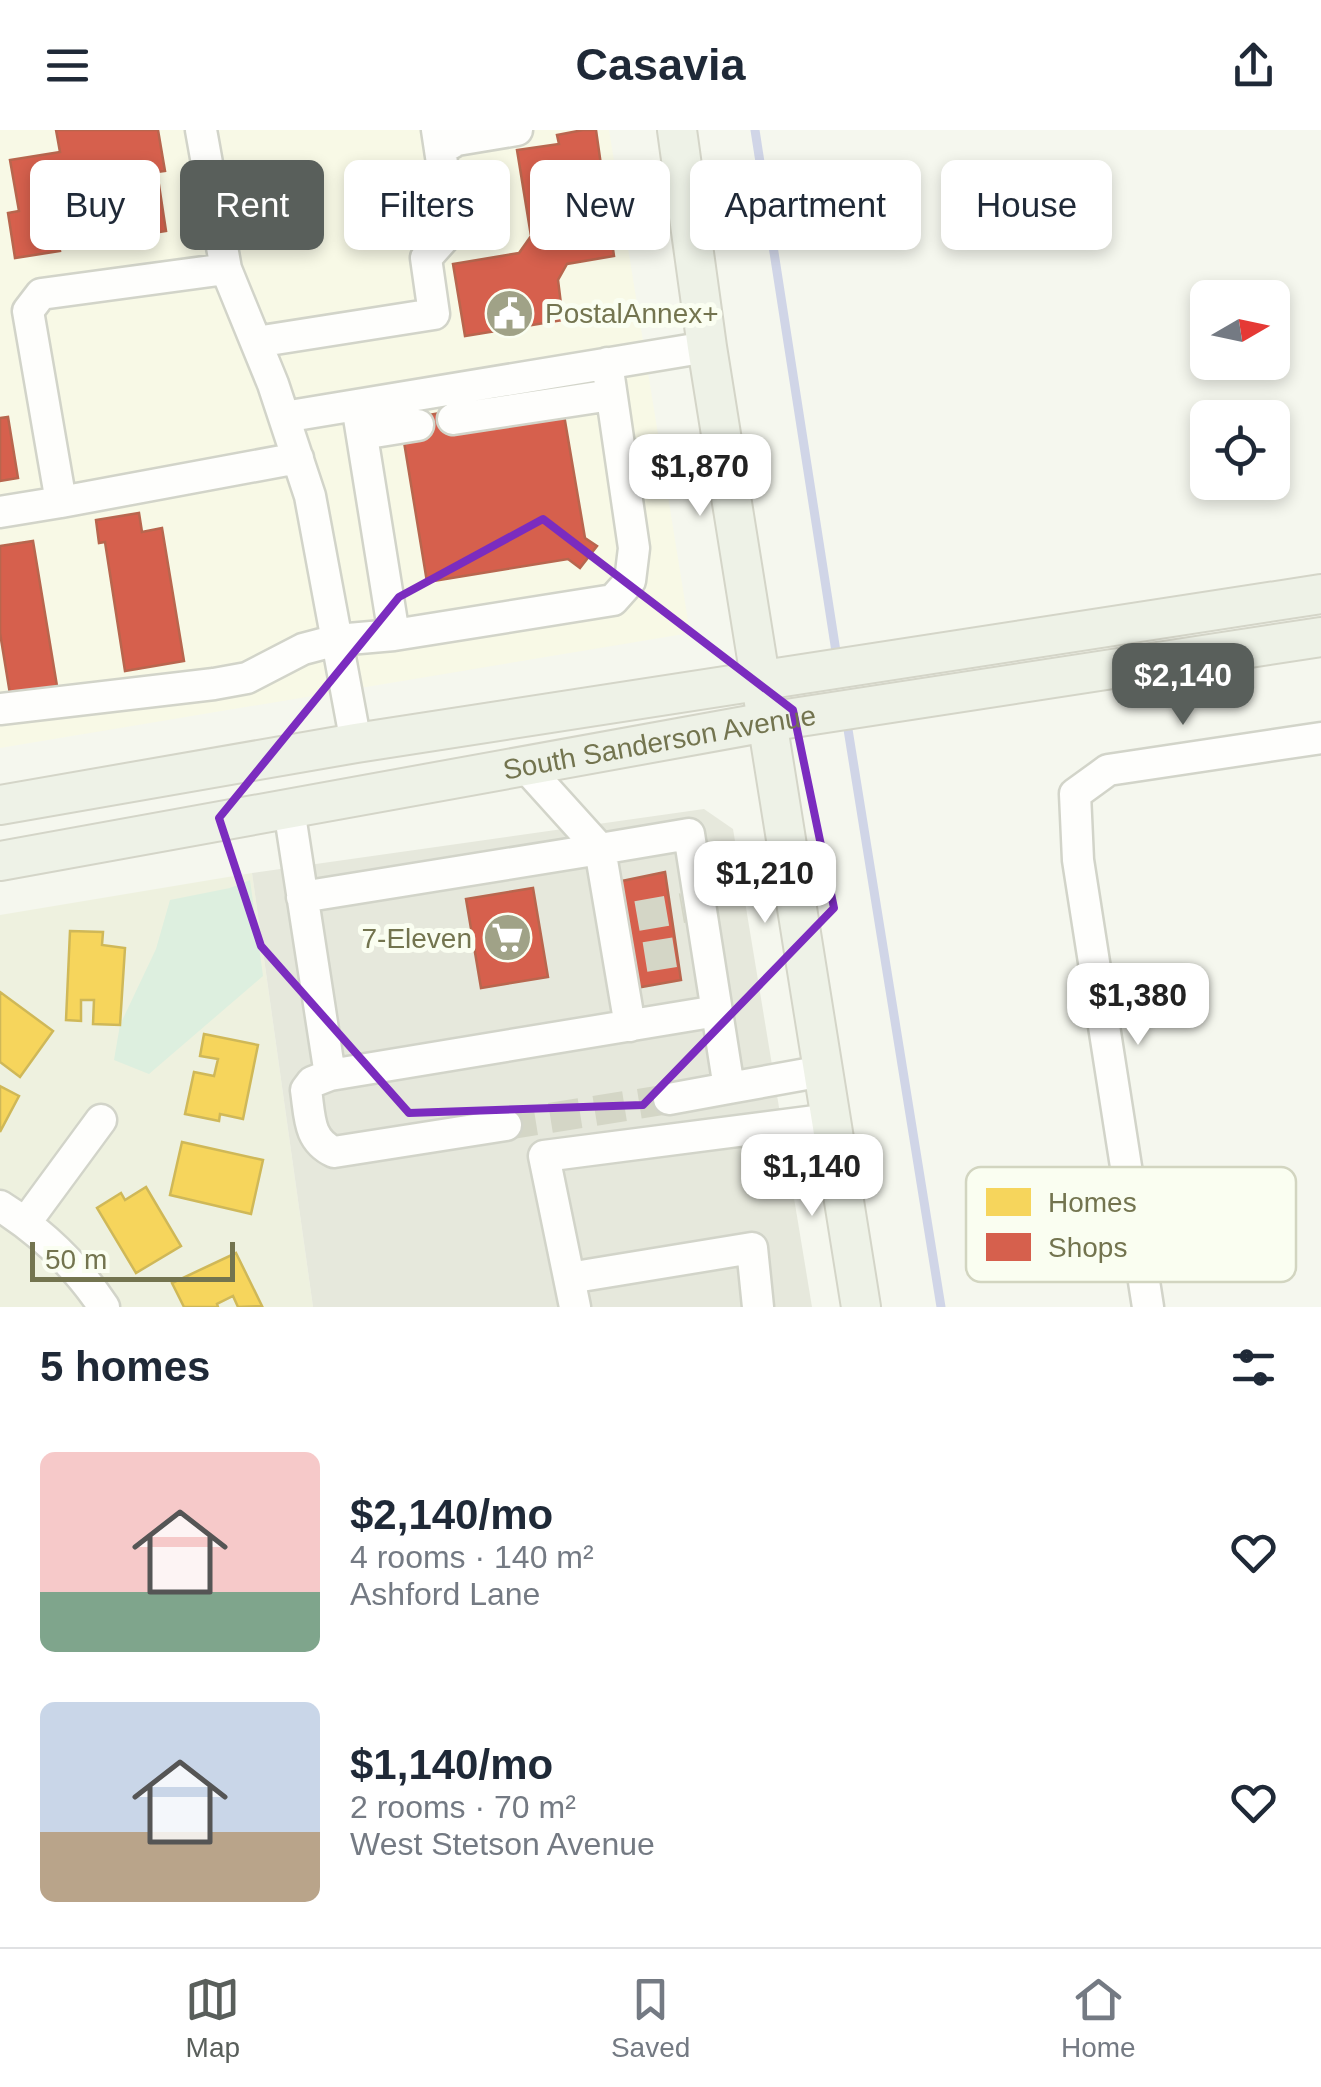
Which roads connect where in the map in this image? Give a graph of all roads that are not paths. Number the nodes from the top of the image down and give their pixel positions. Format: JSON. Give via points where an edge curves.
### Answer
{"nodes":[{"id":1,"x":201,"y":130,"type":"edge"},
{"id":2,"x":517,"y":130,"type":"edge"},
{"id":3,"x":677,"y":130,"type":"edge"},
{"id":4,"x":439,"y":140,"type":"edge"},
{"id":5,"x":226,"y":268,"type":"junction"},
{"id":6,"x":256,"y":342,"type":"junction"},
{"id":7,"x":707,"y":346,"type":"junction"},
{"id":8,"x":607,"y":363,"type":"junction"},
{"id":9,"x":610,"y":395,"type":"junction"},
{"id":10,"x":284,"y":417,"type":"junction"},
{"id":11,"x":453,"y":419,"type":"dead end"},
{"id":12,"x":359,"y":420,"type":"junction"},
{"id":13,"x":418,"y":424,"type":"dead end"},
{"id":14,"x":298,"y":458,"type":"junction"},
{"id":15,"x":62,"y":502,"type":"junction"},
{"id":16,"x":0,"y":512,"type":"edge"},
{"id":17,"x":1321,"y":594,"type":"edge"},
{"id":18,"x":394,"y":634,"type":"junction"},
{"id":19,"x":1321,"y":637,"type":"edge"},
{"id":20,"x":336,"y":640,"type":"junction"},
{"id":21,"x":760,"y":681,"type":"junction"},
{"id":22,"x":0,"y":709,"type":"edge"},
{"id":23,"x":767,"y":722,"type":"junction"},
{"id":24,"x":1321,"y":738,"type":"edge"},
{"id":25,"x":356,"y":744,"type":"junction"},
{"id":26,"x":525,"y":766,"type":"junction"},
{"id":27,"x":0,"y":805,"type":"edge"},
{"id":28,"x":289,"y":809,"type":"junction"},
{"id":29,"x":600,"y":849,"type":"junction"},
{"id":30,"x":0,"y":861,"type":"edge"},
{"id":31,"x":302,"y":897,"type":"junction"},
{"id":32,"x":717,"y":1011,"type":"junction"},
{"id":33,"x":630,"y":1026,"type":"junction"},
{"id":34,"x":823,"y":1071,"type":"junction"},
{"id":35,"x":330,"y":1075,"type":"junction"},
{"id":36,"x":728,"y":1088,"type":"junction"},
{"id":37,"x":668,"y":1099,"type":"tunnel mouth"},
{"id":38,"x":101,"y":1120,"type":"dead end"},
{"id":39,"x":831,"y":1120,"type":"junction"},
{"id":40,"x":506,"y":1125,"type":"tunnel mouth"},
{"id":41,"x":1126,"y":1167,"type":"edge"},
{"id":42,"x":0,"y":1206,"type":"edge"},
{"id":43,"x":26,"y":1222,"type":"junction"},
{"id":44,"x":1144,"y":1282,"type":"edge"},
{"id":45,"x":572,"y":1292,"type":"edge"},
{"id":46,"x":104,"y":1307,"type":"edge"},
{"id":47,"x":758,"y":1307,"type":"edge"},
{"id":48,"x":861,"y":1307,"type":"edge"},
{"id":49,"x":1148,"y":1307,"type":"edge"}],
"edges":[{"from":1,"to":5,"type":"street"},
{"from":2,"to":4,"type":"street"},
{"from":3,"to":7,"type":"main road"},
{"from":4,"to":6,"type":"street","via":[[452,229],[426,258],[434,314]]},
{"from":5,"to":6,"type":"street"},
{"from":5,"to":15,"type":"street","via":[[40,294],[28,311]]},
{"from":6,"to":10,"type":"street"},
{"from":7,"to":8,"type":"street"},
{"from":7,"to":21,"type":"main road"},
{"from":8,"to":9,"type":"street"},
{"from":8,"to":12,"type":"street"},
{"from":9,"to":11,"type":"street"},
{"from":9,"to":18,"type":"street","via":[[634,548],[630,582],[613,600]]},
{"from":10,"to":12,"type":"street"},
{"from":10,"to":14,"type":"street"},
{"from":12,"to":13,"type":"street"},
{"from":12,"to":18,"type":"street"},
{"from":14,"to":15,"type":"street"},
{"from":14,"to":20,"type":"street"},
{"from":15,"to":16,"type":"street"},
{"from":17,"to":21,"type":"main road","name":"South Sanderson Avenue"},
{"from":18,"to":20,"type":"street"},
{"from":19,"to":23,"type":"main road","name":"South Sanderson Avenue"},
{"from":20,"to":22,"type":"street","via":[[246,678]]},
{"from":20,"to":25,"type":"street"},
{"from":21,"to":23,"type":"main road"},
{"from":21,"to":25,"type":"main road","name":"South Sanderson Avenue"},
{"from":23,"to":26,"type":"main road","name":"South Sanderson Avenue"},
{"from":23,"to":34,"type":"main road"},
{"from":24,"to":41,"type":"street","via":[[1108,770],[1074,794],[1078,860]]},
{"from":25,"to":27,"type":"main road","name":"South Sanderson Avenue"},
{"from":26,"to":28,"type":"main road","name":"South Sanderson Avenue"},
{"from":26,"to":29,"type":"street"},
{"from":28,"to":30,"type":"main road","name":"South Sanderson Avenue"},
{"from":28,"to":31,"type":"street"},
{"from":29,"to":31,"type":"street"},
{"from":29,"to":32,"type":"street","via":[[689,834],[698,948]]},
{"from":29,"to":33,"type":"street","via":[[631,959]]},
{"from":31,"to":35,"type":"street"},
{"from":32,"to":33,"type":"street"},
{"from":32,"to":36,"type":"street"},
{"from":33,"to":35,"type":"street"},
{"from":34,"to":36,"type":"street"},
{"from":34,"to":39,"type":"main road"},
{"from":35,"to":40,"type":"street","via":[[306,1090],[312,1134],[334,1152]]},
{"from":36,"to":37,"type":"street"},
{"from":38,"to":43,"type":"street"},
{"from":39,"to":45,"type":"street","via":[[544,1156]]},
{"from":39,"to":48,"type":"main road"},
{"from":42,"to":43,"type":"street"},
{"from":43,"to":46,"type":"street","via":[[71,1262]]},
{"from":44,"to":49,"type":"street"},
{"from":45,"to":47,"type":"street","via":[[752,1248]]}]}
